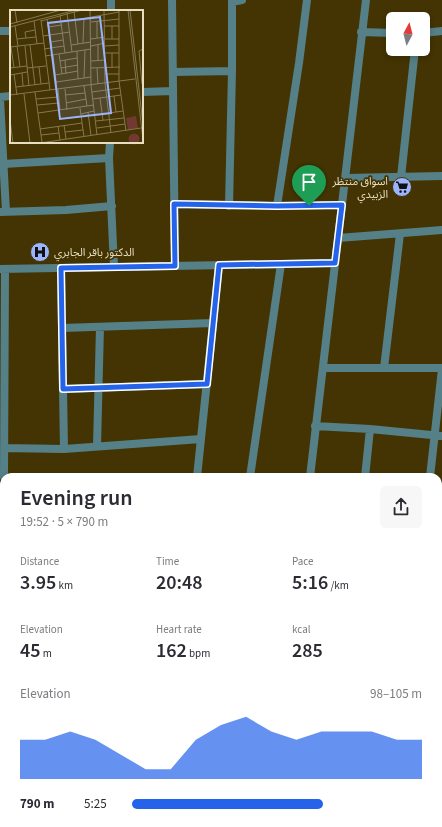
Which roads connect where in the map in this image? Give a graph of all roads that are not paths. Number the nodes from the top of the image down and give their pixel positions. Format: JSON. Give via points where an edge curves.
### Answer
{"nodes":[{"id":1,"x":111,"y":0,"type":"edge"},
{"id":2,"x":172,"y":0,"type":"edge"},
{"id":3,"x":242,"y":0,"type":"edge"},
{"id":4,"x":307,"y":0,"type":"edge"},
{"id":5,"x":366,"y":0,"type":"edge"},
{"id":6,"x":232,"y":1,"type":"edge"},
{"id":7,"x":112,"y":10,"type":"edge"},
{"id":8,"x":10,"y":31,"type":"edge"},
{"id":9,"x":442,"y":31,"type":"edge"},
{"id":10,"x":0,"y":32,"type":"edge"},
{"id":11,"x":361,"y":32,"type":"junction"},
{"id":12,"x":430,"y":32,"type":"edge"},
{"id":13,"x":386,"y":33,"type":"edge"},
{"id":14,"x":414,"y":56,"type":"edge"},
{"id":15,"x":232,"y":71,"type":"junction"},
{"id":16,"x":173,"y":72,"type":"junction"},
{"id":17,"x":173,"y":91,"type":"junction"},
{"id":18,"x":143,"y":92,"type":"edge"},
{"id":19,"x":10,"y":96,"type":"edge"},
{"id":20,"x":0,"y":98,"type":"edge"},
{"id":21,"x":110,"y":143,"type":"edge"},
{"id":22,"x":109,"y":158,"type":"junction"},
{"id":23,"x":3,"y":164,"type":"junction"},
{"id":24,"x":442,"y":176,"type":"edge"},
{"id":25,"x":401,"y":177,"type":"junction"},
{"id":26,"x":345,"y":178,"type":"junction"},
{"id":27,"x":174,"y":204,"type":"junction"},
{"id":28,"x":342,"y":205,"type":"junction"},
{"id":29,"x":112,"y":206,"type":"junction"},
{"id":30,"x":229,"y":206,"type":"junction"},
{"id":31,"x":277,"y":206,"type":"junction"},
{"id":32,"x":3,"y":212,"type":"edge"},
{"id":33,"x":442,"y":230,"type":"edge"},
{"id":34,"x":400,"y":234,"type":"junction"},
{"id":35,"x":338,"y":238,"type":"junction"},
{"id":36,"x":335,"y":263,"type":"junction"},
{"id":37,"x":280,"y":264,"type":"junction"},
{"id":38,"x":219,"y":265,"type":"junction"},
{"id":39,"x":175,"y":266,"type":"junction"},
{"id":40,"x":114,"y":267,"type":"junction"},
{"id":41,"x":61,"y":268,"type":"junction"},
{"id":42,"x":3,"y":269,"type":"edge"},
{"id":43,"x":213,"y":323,"type":"junction"},
{"id":44,"x":100,"y":327,"type":"junction"},
{"id":45,"x":62,"y":328,"type":"junction"},
{"id":46,"x":323,"y":368,"type":"junction"},
{"id":47,"x":384,"y":368,"type":"junction"},
{"id":48,"x":442,"y":369,"type":"edge"},
{"id":49,"x":207,"y":384,"type":"junction"},
{"id":50,"x":99,"y":387,"type":"junction"},
{"id":51,"x":63,"y":389,"type":"junction"},
{"id":52,"x":2,"y":406,"type":"edge"},
{"id":53,"x":315,"y":426,"type":"junction"},
{"id":54,"x":370,"y":429,"type":"junction"},
{"id":55,"x":438,"y":435,"type":"edge"},
{"id":56,"x":201,"y":439,"type":"junction"},
{"id":57,"x":97,"y":446,"type":"junction"},
{"id":58,"x":4,"y":448,"type":"junction"},
{"id":59,"x":64,"y":449,"type":"junction"},
{"id":60,"x":4,"y":473,"type":"edge"},
{"id":61,"x":197,"y":473,"type":"edge"},
{"id":62,"x":251,"y":473,"type":"edge"},
{"id":63,"x":310,"y":473,"type":"edge"},
{"id":64,"x":365,"y":473,"type":"edge"},
{"id":65,"x":431,"y":473,"type":"edge"}],
"edges":[{"from":1,"to":7,"type":"street"},
{"from":2,"to":16,"type":"street"},
{"from":3,"to":6,"type":"street"},
{"from":4,"to":31,"type":"street"},
{"from":5,"to":11,"type":"street"},
{"from":6,"to":15,"type":"street"},
{"from":8,"to":10,"type":"street"},
{"from":9,"to":12,"type":"street"},
{"from":11,"to":13,"type":"street"},
{"from":11,"to":26,"type":"street"},
{"from":14,"to":25,"type":"street"},
{"from":15,"to":16,"type":"street"},
{"from":15,"to":30,"type":"street"},
{"from":16,"to":17,"type":"street"},
{"from":17,"to":18,"type":"street"},
{"from":17,"to":27,"type":"street"},
{"from":19,"to":20,"type":"street"},
{"from":20,"to":23,"type":"street"},
{"from":21,"to":22,"type":"street"},
{"from":22,"to":23,"type":"street"},
{"from":22,"to":29,"type":"street"},
{"from":23,"to":32,"type":"street"},
{"from":24,"to":25,"type":"street"},
{"from":25,"to":26,"type":"street"},
{"from":26,"to":28,"type":"street"},
{"from":27,"to":30,"type":"street"},
{"from":27,"to":39,"type":"street"},
{"from":28,"to":31,"type":"street"},
{"from":28,"to":35,"type":"street"},
{"from":29,"to":32,"type":"street"},
{"from":29,"to":40,"type":"street"},
{"from":30,"to":31,"type":"street"},
{"from":33,"to":34,"type":"street"},
{"from":34,"to":35,"type":"street"},
{"from":34,"to":47,"type":"street"},
{"from":35,"to":36,"type":"street"},
{"from":36,"to":37,"type":"street"},
{"from":36,"to":46,"type":"street"},
{"from":37,"to":38,"type":"street"},
{"from":37,"to":62,"type":"street"},
{"from":38,"to":39,"type":"street"},
{"from":38,"to":43,"type":"street"},
{"from":39,"to":40,"type":"street"},
{"from":40,"to":41,"type":"street"},
{"from":41,"to":42,"type":"street"},
{"from":41,"to":45,"type":"street"},
{"from":42,"to":52,"type":"street"},
{"from":43,"to":44,"type":"street"},
{"from":43,"to":49,"type":"street"},
{"from":44,"to":45,"type":"street"},
{"from":44,"to":50,"type":"street"},
{"from":45,"to":51,"type":"street"},
{"from":46,"to":47,"type":"street"},
{"from":46,"to":53,"type":"street"},
{"from":47,"to":48,"type":"street"},
{"from":48,"to":55,"type":"street"},
{"from":49,"to":50,"type":"street"},
{"from":49,"to":56,"type":"street"},
{"from":50,"to":51,"type":"street"},
{"from":50,"to":57,"type":"street"},
{"from":51,"to":59,"type":"street"},
{"from":52,"to":58,"type":"street"},
{"from":53,"to":54,"type":"street"},
{"from":53,"to":63,"type":"street"},
{"from":54,"to":55,"type":"street"},
{"from":54,"to":64,"type":"street"},
{"from":55,"to":65,"type":"street"},
{"from":56,"to":57,"type":"street"},
{"from":56,"to":61,"type":"street"},
{"from":57,"to":59,"type":"street"},
{"from":58,"to":59,"type":"street"},
{"from":58,"to":60,"type":"street"}]}
